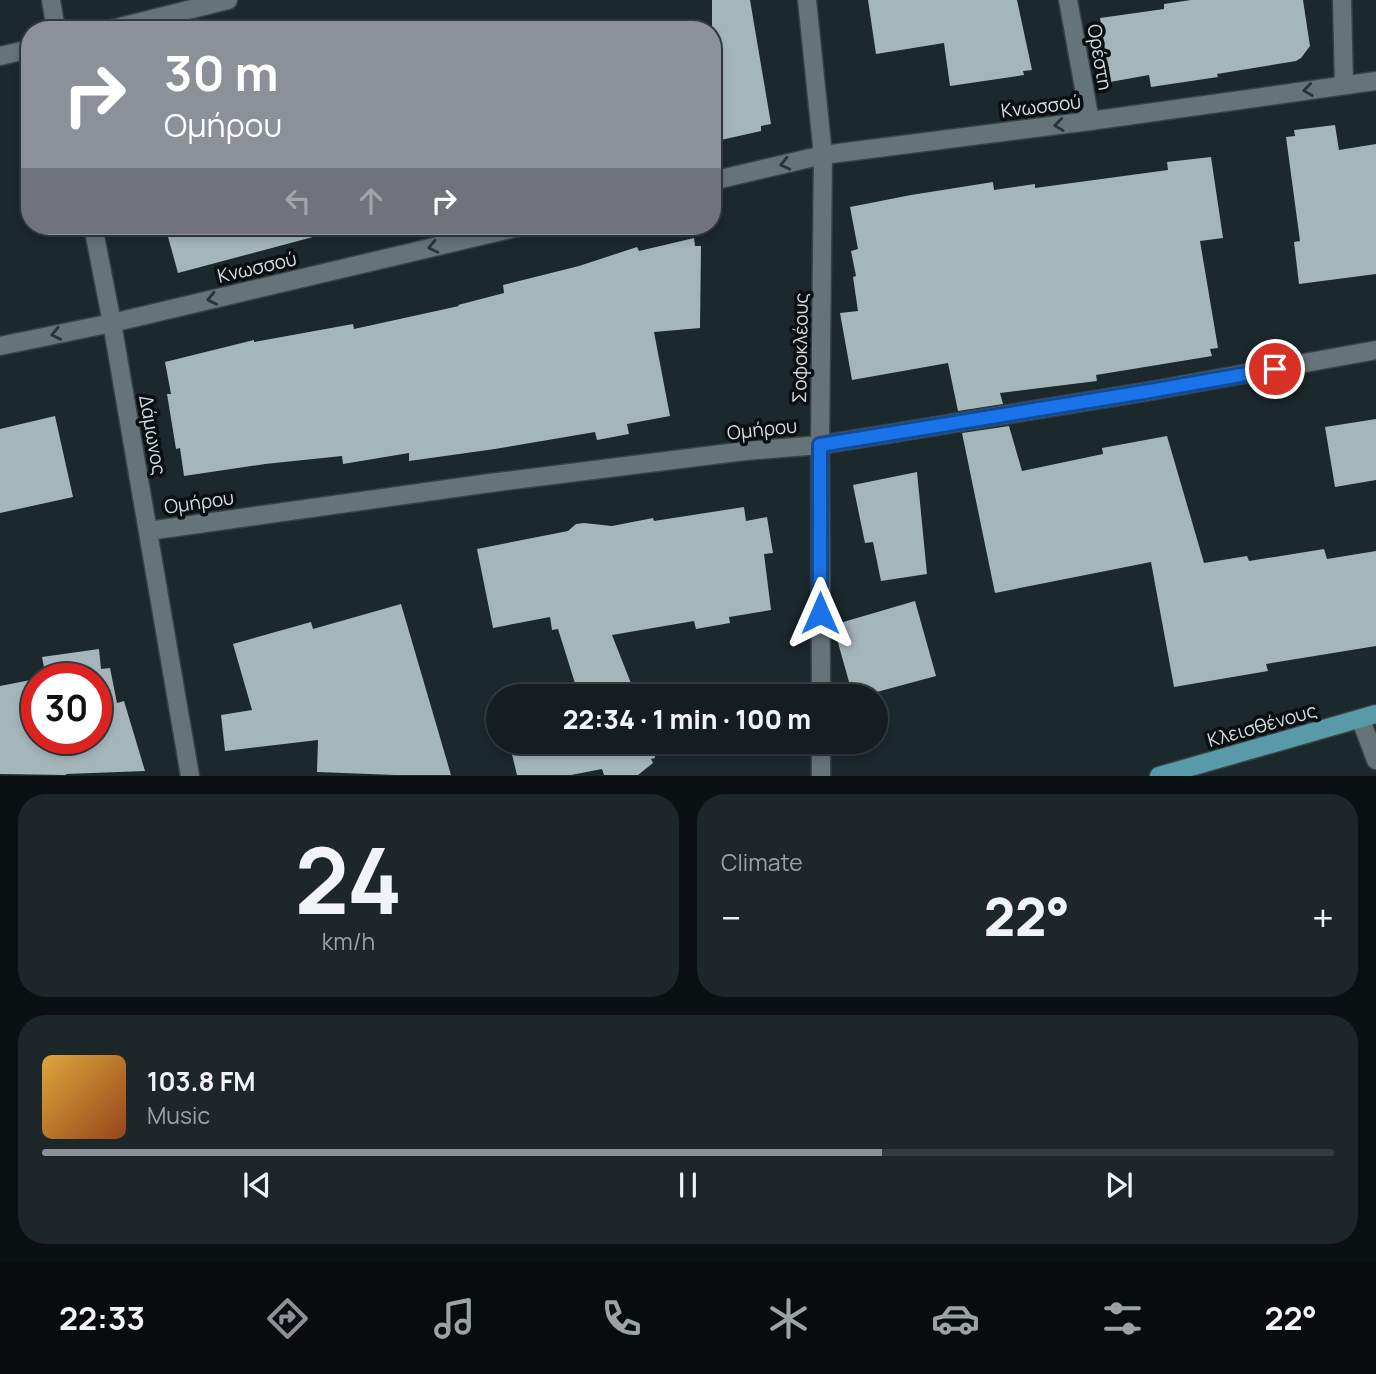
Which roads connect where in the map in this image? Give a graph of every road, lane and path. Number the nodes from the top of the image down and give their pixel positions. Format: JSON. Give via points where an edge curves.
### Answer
{"nodes":[{"id":1,"x":51,"y":0,"type":"edge"},
{"id":2,"x":228,"y":0,"type":"edge"},
{"id":3,"x":807,"y":0,"type":"edge"},
{"id":4,"x":1068,"y":0,"type":"edge"},
{"id":5,"x":1342,"y":0,"type":"edge"},
{"id":6,"x":54,"y":21,"type":"edge"},
{"id":7,"x":144,"y":21,"type":"edge"},
{"id":8,"x":21,"y":51,"type":"edge"},
{"id":9,"x":0,"y":56,"type":"edge"},
{"id":10,"x":1376,"y":81,"type":"edge"},
{"id":11,"x":1344,"y":85,"type":"junction"},
{"id":12,"x":1090,"y":121,"type":"junction"},
{"id":13,"x":823,"y":155,"type":"junction"},
{"id":14,"x":721,"y":179,"type":"edge"},
{"id":15,"x":95,"y":235,"type":"edge"},
{"id":16,"x":485,"y":235,"type":"edge"},
{"id":17,"x":112,"y":323,"type":"junction"},
{"id":18,"x":0,"y":346,"type":"edge"},
{"id":19,"x":1376,"y":350,"type":"edge"},
{"id":20,"x":820,"y":445,"type":"junction"},
{"id":21,"x":148,"y":531,"type":"junction"},
{"id":22,"x":821,"y":684,"type":"edge"},
{"id":23,"x":1368,"y":717,"type":"edge"},
{"id":24,"x":821,"y":754,"type":"edge"},
{"id":25,"x":1376,"y":760,"type":"edge"},
{"id":26,"x":190,"y":775,"type":"edge"},
{"id":27,"x":821,"y":775,"type":"edge"},
{"id":28,"x":1159,"y":775,"type":"edge"}],
"edges":[{"from":1,"to":6,"type":"street"},
{"from":2,"to":7,"type":"street"},
{"from":3,"to":13,"type":"street","name":"Σοφοκλέους"},
{"from":4,"to":12,"type":"street","name":"Ορέστη"},
{"from":5,"to":11,"type":"street"},
{"from":8,"to":9,"type":"street"},
{"from":10,"to":11,"type":"street","name":"Κνωσσού"},
{"from":11,"to":12,"type":"street","name":"Κνωσσού","one_way":true},
{"from":12,"to":13,"type":"street","name":"Κνωσσού","one_way":true},
{"from":13,"to":14,"type":"street","name":"Κνωσσού","one_way":true},
{"from":13,"to":20,"type":"street","name":"Σοφοκλέους"},
{"from":15,"to":17,"type":"street","name":"Δάμωνος"},
{"from":16,"to":17,"type":"street","name":"Κνωσσού","one_way":true},
{"from":17,"to":18,"type":"street","name":"Κνωσσού","one_way":true},
{"from":17,"to":21,"type":"street","name":"Δάμωνος"},
{"from":19,"to":20,"type":"street","name":"Ομήρου"},
{"from":20,"to":21,"type":"street","name":"Ομήρου","via":[[490,483]]},
{"from":20,"to":22,"type":"street","name":"Σοφοκλέους"},
{"from":21,"to":26,"type":"street","name":"Δάμωνος"},
{"from":23,"to":25,"type":"street"},
{"from":23,"to":28,"type":"main road","name":"Κλεισθένους"},
{"from":24,"to":27,"type":"street"}]}
